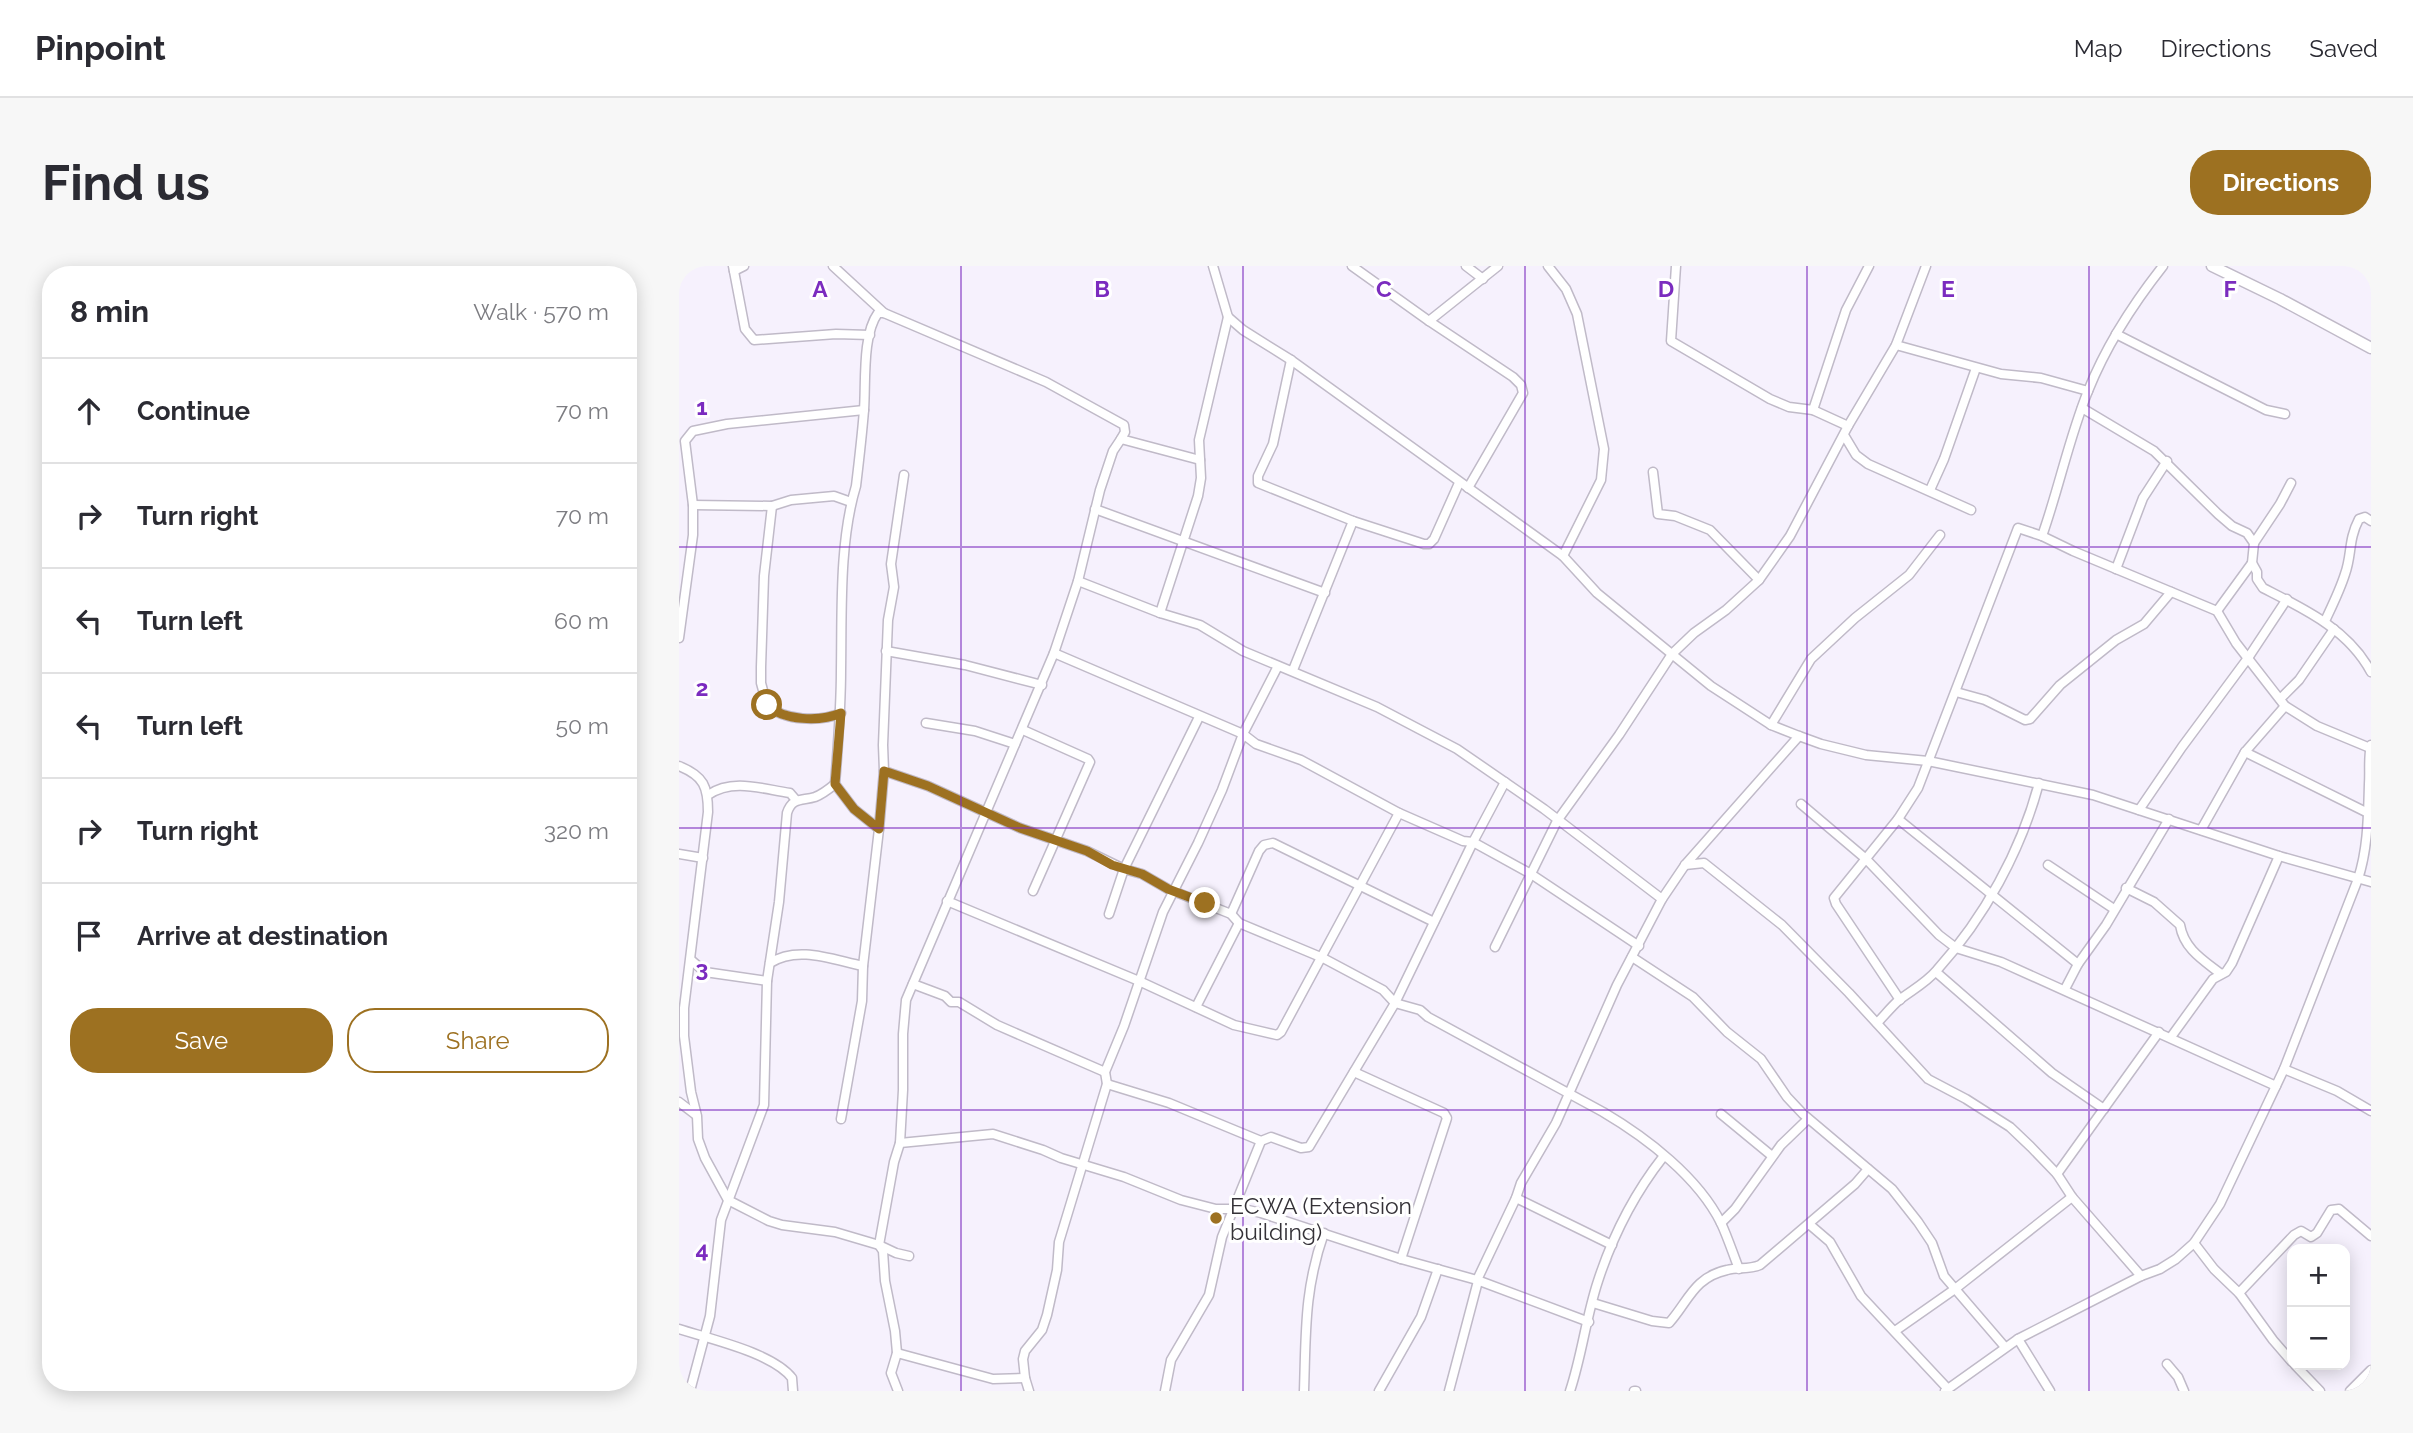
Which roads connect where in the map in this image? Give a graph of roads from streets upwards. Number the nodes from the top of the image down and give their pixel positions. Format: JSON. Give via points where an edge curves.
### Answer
{"nodes":[{"id":1,"x":744,"y":266,"type":"edge"},
{"id":2,"x":833,"y":266,"type":"edge"},
{"id":3,"x":1213,"y":266,"type":"edge"},
{"id":4,"x":1352,"y":266,"type":"edge"},
{"id":5,"x":1466,"y":266,"type":"edge"},
{"id":6,"x":1498,"y":266,"type":"edge"},
{"id":7,"x":1548,"y":266,"type":"edge"},
{"id":8,"x":1676,"y":266,"type":"edge"},
{"id":9,"x":1869,"y":266,"type":"edge"},
{"id":10,"x":1926,"y":266,"type":"edge"},
{"id":11,"x":2163,"y":266,"type":"edge"},
{"id":12,"x":2212,"y":266,"type":"edge"},
{"id":13,"x":733,"y":268,"type":"edge"},
{"id":14,"x":1483,"y":279,"type":"junction"},
{"id":15,"x":884,"y":313,"type":"junction"},
{"id":16,"x":1228,"y":317,"type":"junction"},
{"id":17,"x":1429,"y":321,"type":"junction"},
{"id":18,"x":2116,"y":334,"type":"junction"},
{"id":19,"x":870,"y":335,"type":"junction"},
{"id":20,"x":1896,"y":345,"type":"junction"},
{"id":21,"x":2371,"y":348,"type":"edge"},
{"id":22,"x":1291,"y":360,"type":"junction"},
{"id":23,"x":1976,"y":368,"type":"junction"},
{"id":24,"x":2088,"y":391,"type":"junction"},
{"id":25,"x":2082,"y":408,"type":"junction"},
{"id":26,"x":864,"y":410,"type":"junction"},
{"id":27,"x":1813,"y":410,"type":"junction"},
{"id":28,"x":2284,"y":414,"type":"dead end"},
{"id":29,"x":1846,"y":431,"type":"junction"},
{"id":30,"x":1121,"y":439,"type":"junction"},
{"id":31,"x":1200,"y":460,"type":"junction"},
{"id":32,"x":2167,"y":461,"type":"junction"},
{"id":33,"x":1653,"y":472,"type":"dead end"},
{"id":34,"x":904,"y":475,"type":"dead end"},
{"id":35,"x":1459,"y":482,"type":"junction"},
{"id":36,"x":2291,"y":482,"type":"dead end"},
{"id":37,"x":1468,"y":488,"type":"junction"},
{"id":38,"x":1930,"y":490,"type":"junction"},
{"id":39,"x":851,"y":502,"type":"junction"},
{"id":40,"x":693,"y":505,"type":"junction"},
{"id":41,"x":772,"y":506,"type":"junction"},
{"id":42,"x":1095,"y":509,"type":"junction"},
{"id":43,"x":1971,"y":510,"type":"dead end"},
{"id":44,"x":2371,"y":521,"type":"edge"},
{"id":45,"x":1353,"y":522,"type":"junction"},
{"id":46,"x":1940,"y":535,"type":"dead end"},
{"id":47,"x":2042,"y":536,"type":"junction"},
{"id":48,"x":1183,"y":540,"type":"junction"},
{"id":49,"x":2253,"y":543,"type":"junction"},
{"id":50,"x":1563,"y":556,"type":"junction"},
{"id":51,"x":2252,"y":563,"type":"junction"},
{"id":52,"x":2116,"y":569,"type":"junction"},
{"id":53,"x":1759,"y":580,"type":"junction"},
{"id":54,"x":1078,"y":581,"type":"junction"},
{"id":55,"x":2171,"y":592,"type":"junction"},
{"id":56,"x":1325,"y":593,"type":"junction"},
{"id":57,"x":2287,"y":599,"type":"junction"},
{"id":58,"x":2217,"y":611,"type":"junction"},
{"id":59,"x":1160,"y":613,"type":"junction"},
{"id":60,"x":2325,"y":621,"type":"junction"},
{"id":61,"x":2334,"y":629,"type":"junction"},
{"id":62,"x":679,"y":638,"type":"edge"},
{"id":63,"x":886,"y":652,"type":"junction"},
{"id":64,"x":1055,"y":653,"type":"junction"},
{"id":65,"x":1672,"y":654,"type":"junction"},
{"id":66,"x":2248,"y":658,"type":"junction"},
{"id":67,"x":1278,"y":666,"type":"junction"},
{"id":68,"x":1293,"y":670,"type":"junction"},
{"id":69,"x":2371,"y":672,"type":"edge"},
{"id":70,"x":1041,"y":685,"type":"junction"},
{"id":71,"x":1956,"y":692,"type":"junction"},
{"id":72,"x":2283,"y":703,"type":"junction"},
{"id":73,"x":841,"y":713,"type":"junction"},
{"id":74,"x":1199,"y":717,"type":"junction"},
{"id":75,"x":926,"y":723,"type":"dead end"},
{"id":76,"x":1771,"y":725,"type":"junction"},
{"id":77,"x":1023,"y":730,"type":"junction"},
{"id":78,"x":1243,"y":734,"type":"junction"},
{"id":79,"x":1799,"y":736,"type":"junction"},
{"id":80,"x":1015,"y":744,"type":"junction"},
{"id":81,"x":2370,"y":747,"type":"edge"},
{"id":82,"x":2245,"y":752,"type":"junction"},
{"id":83,"x":1928,"y":761,"type":"junction"},
{"id":84,"x":679,"y":766,"type":"edge"},
{"id":85,"x":884,"y":771,"type":"junction"},
{"id":86,"x":1505,"y":782,"type":"junction"},
{"id":87,"x":2039,"y":783,"type":"junction"},
{"id":88,"x":835,"y":784,"type":"junction"},
{"id":89,"x":708,"y":795,"type":"junction"},
{"id":90,"x":796,"y":800,"type":"junction"},
{"id":91,"x":1801,"y":804,"type":"dead end"},
{"id":92,"x":2139,"y":810,"type":"junction"},
{"id":93,"x":987,"y":811,"type":"junction"},
{"id":94,"x":1399,"y":813,"type":"junction"},
{"id":95,"x":2368,"y":813,"type":"junction"},
{"id":96,"x":1898,"y":819,"type":"junction"},
{"id":97,"x":2169,"y":819,"type":"junction"},
{"id":98,"x":1557,"y":821,"type":"junction"},
{"id":99,"x":879,"y":829,"type":"junction"},
{"id":100,"x":2201,"y":830,"type":"junction"},
{"id":101,"x":1054,"y":841,"type":"junction"},
{"id":102,"x":1473,"y":842,"type":"junction"},
{"id":103,"x":679,"y":854,"type":"edge"},
{"id":104,"x":2279,"y":856,"type":"junction"},
{"id":105,"x":703,"y":858,"type":"junction"},
{"id":106,"x":1866,"y":859,"type":"junction"},
{"id":107,"x":1685,"y":865,"type":"junction"},
{"id":108,"x":2048,"y":866,"type":"dead end"},
{"id":109,"x":1124,"y":869,"type":"junction"},
{"id":110,"x":1531,"y":874,"type":"junction"},
{"id":111,"x":2358,"y":879,"type":"junction"},
{"id":112,"x":2371,"y":882,"type":"edge"},
{"id":113,"x":1361,"y":885,"type":"junction"},
{"id":114,"x":2126,"y":888,"type":"junction"},
{"id":115,"x":1033,"y":891,"type":"dead end"},
{"id":116,"x":1174,"y":891,"type":"junction"},
{"id":117,"x":1993,"y":894,"type":"junction"},
{"id":118,"x":1662,"y":899,"type":"junction"},
{"id":119,"x":947,"y":901,"type":"junction"},
{"id":120,"x":2114,"y":909,"type":"junction"},
{"id":121,"x":1109,"y":914,"type":"dead end"},
{"id":122,"x":1231,"y":914,"type":"junction"},
{"id":123,"x":1434,"y":922,"type":"junction"},
{"id":124,"x":1240,"y":923,"type":"junction"},
{"id":125,"x":1639,"y":946,"type":"junction"},
{"id":126,"x":1495,"y":947,"type":"dead end"},
{"id":127,"x":1956,"y":948,"type":"junction"},
{"id":128,"x":1632,"y":957,"type":"junction"},
{"id":129,"x":1323,"y":958,"type":"junction"},
{"id":130,"x":691,"y":960,"type":"junction"},
{"id":131,"x":770,"y":963,"type":"junction"},
{"id":132,"x":2078,"y":964,"type":"junction"},
{"id":133,"x":863,"y":966,"type":"junction"},
{"id":134,"x":705,"y":972,"type":"junction"},
{"id":135,"x":1935,"y":972,"type":"junction"},
{"id":136,"x":2221,"y":974,"type":"junction"},
{"id":137,"x":687,"y":979,"type":"junction"},
{"id":138,"x":767,"y":981,"type":"junction"},
{"id":139,"x":1139,"y":981,"type":"junction"},
{"id":140,"x":913,"y":984,"type":"junction"},
{"id":141,"x":2064,"y":989,"type":"junction"},
{"id":142,"x":1900,"y":1000,"type":"junction"},
{"id":143,"x":1395,"y":1003,"type":"junction"},
{"id":144,"x":1196,"y":1007,"type":"junction"},
{"id":145,"x":1877,"y":1023,"type":"junction"},
{"id":146,"x":2159,"y":1032,"type":"junction"},
{"id":147,"x":2171,"y":1037,"type":"junction"},
{"id":148,"x":2284,"y":1069,"type":"junction"},
{"id":149,"x":1105,"y":1072,"type":"junction"},
{"id":150,"x":1354,"y":1072,"type":"junction"},
{"id":151,"x":1107,"y":1084,"type":"junction"},
{"id":152,"x":2276,"y":1086,"type":"junction"},
{"id":153,"x":1570,"y":1094,"type":"junction"},
{"id":154,"x":679,"y":1102,"type":"edge"},
{"id":155,"x":2104,"y":1109,"type":"junction"},
{"id":156,"x":2371,"y":1111,"type":"edge"},
{"id":157,"x":1721,"y":1114,"type":"dead end"},
{"id":158,"x":697,"y":1116,"type":"junction"},
{"id":159,"x":842,"y":1119,"type":"dead end"},
{"id":160,"x":1808,"y":1119,"type":"junction"},
{"id":161,"x":1261,"y":1141,"type":"junction"},
{"id":162,"x":900,"y":1143,"type":"junction"},
{"id":163,"x":1772,"y":1156,"type":"junction"},
{"id":164,"x":1663,"y":1157,"type":"junction"},
{"id":165,"x":1084,"y":1163,"type":"junction"},
{"id":166,"x":1868,"y":1169,"type":"junction"},
{"id":167,"x":2057,"y":1174,"type":"junction"},
{"id":168,"x":2072,"y":1197,"type":"junction"},
{"id":169,"x":1516,"y":1198,"type":"junction"},
{"id":170,"x":728,"y":1200,"type":"junction"},
{"id":171,"x":1232,"y":1210,"type":"junction"},
{"id":172,"x":1721,"y":1223,"type":"junction"},
{"id":173,"x":1809,"y":1224,"type":"junction"},
{"id":174,"x":1324,"y":1233,"type":"junction"},
{"id":175,"x":2371,"y":1236,"type":"edge"},
{"id":176,"x":2194,"y":1243,"type":"junction"},
{"id":177,"x":879,"y":1245,"type":"junction"},
{"id":178,"x":1612,"y":1245,"type":"junction"},
{"id":179,"x":909,"y":1256,"type":"dead end"},
{"id":180,"x":1401,"y":1259,"type":"junction"},
{"id":181,"x":1438,"y":1269,"type":"junction"},
{"id":182,"x":1739,"y":1269,"type":"junction"},
{"id":183,"x":2141,"y":1276,"type":"junction"},
{"id":184,"x":1478,"y":1281,"type":"junction"},
{"id":185,"x":1955,"y":1289,"type":"junction"},
{"id":186,"x":2239,"y":1293,"type":"junction"},
{"id":187,"x":1593,"y":1303,"type":"junction"},
{"id":188,"x":1588,"y":1322,"type":"junction"},
{"id":189,"x":679,"y":1329,"type":"edge"},
{"id":190,"x":1895,"y":1331,"type":"junction"},
{"id":191,"x":703,"y":1337,"type":"junction"},
{"id":192,"x":2018,"y":1339,"type":"junction"},
{"id":193,"x":2005,"y":1347,"type":"junction"},
{"id":194,"x":897,"y":1353,"type":"junction"},
{"id":195,"x":2287,"y":1356,"type":"edge"},
{"id":196,"x":2167,"y":1364,"type":"dead end"},
{"id":197,"x":2300,"y":1370,"type":"edge"},
{"id":198,"x":2371,"y":1370,"type":"edge"},
{"id":199,"x":1025,"y":1378,"type":"junction"},
{"id":200,"x":1947,"y":1390,"type":"edge"},
{"id":201,"x":690,"y":1391,"type":"edge"},
{"id":202,"x":793,"y":1391,"type":"edge"},
{"id":203,"x":898,"y":1391,"type":"edge"},
{"id":204,"x":1029,"y":1391,"type":"edge"},
{"id":205,"x":1165,"y":1391,"type":"edge"},
{"id":206,"x":1304,"y":1391,"type":"edge"},
{"id":207,"x":1379,"y":1391,"type":"edge"},
{"id":208,"x":1449,"y":1391,"type":"edge"},
{"id":209,"x":1570,"y":1391,"type":"edge"},
{"id":210,"x":2050,"y":1391,"type":"edge"},
{"id":211,"x":2185,"y":1391,"type":"edge"},
{"id":212,"x":2320,"y":1391,"type":"edge"},
{"id":213,"x":2350,"y":1391,"type":"edge"}],
"edges":[{"from":1,"to":13,"type":"street"},
{"from":2,"to":15,"type":"street"},
{"from":3,"to":16,"type":"street"},
{"from":4,"to":17,"type":"street"},
{"from":5,"to":14,"type":"street"},
{"from":6,"to":14,"type":"street"},
{"from":7,"to":50,"type":"street","via":[[1566,289],[1577,314],[1604,449],[1601,481]]},
{"from":8,"to":27,"type":"street","via":[[1671,341],[1770,399]]},
{"from":9,"to":27,"type":"street","via":[[1846,310]]},
{"from":10,"to":20,"type":"street"},
{"from":11,"to":18,"type":"street"},
{"from":12,"to":21,"type":"street"},
{"from":13,"to":19,"type":"street","via":[[745,329],[754,340]]},
{"from":14,"to":17,"type":"street"},
{"from":15,"to":19,"type":"street","via":[[875,317]]},
{"from":15,"to":30,"type":"street","via":[[1046,382],[1124,425]]},
{"from":16,"to":22,"type":"street"},
{"from":16,"to":31,"type":"street","via":[[1199,440]]},
{"from":17,"to":37,"type":"street","via":[[1513,377],[1523,393]]},
{"from":18,"to":24,"type":"street"},
{"from":18,"to":28,"type":"street","via":[[2256,405]]},
{"from":19,"to":26,"type":"street"},
{"from":20,"to":23,"type":"street"},
{"from":20,"to":29,"type":"street"},
{"from":22,"to":35,"type":"street"},
{"from":22,"to":45,"type":"street","via":[[1273,444],[1258,483]]},
{"from":23,"to":24,"type":"street"},
{"from":23,"to":38,"type":"street"},
{"from":24,"to":25,"type":"street"},
{"from":25,"to":32,"type":"street"},
{"from":25,"to":47,"type":"street"},
{"from":26,"to":39,"type":"street"},
{"from":26,"to":40,"type":"street","via":[[693,431],[685,441]]},
{"from":27,"to":29,"type":"street"},
{"from":29,"to":38,"type":"street","via":[[1856,455],[1868,464]]},
{"from":29,"to":53,"type":"street","via":[[1790,536]]},
{"from":30,"to":31,"type":"street"},
{"from":30,"to":42,"type":"street"},
{"from":31,"to":48,"type":"street","via":[[1198,496]]},
{"from":32,"to":49,"type":"street"},
{"from":32,"to":52,"type":"street","via":[[2143,498]]},
{"from":33,"to":53,"type":"street","via":[[1658,514],[1710,530]]},
{"from":34,"to":63,"type":"street","via":[[891,564],[894,587]]},
{"from":35,"to":37,"type":"street"},
{"from":35,"to":45,"type":"street","via":[[1429,544]]},
{"from":36,"to":49,"type":"street"},
{"from":37,"to":50,"type":"street"},
{"from":38,"to":43,"type":"street"},
{"from":39,"to":41,"type":"street","via":[[834,496]]},
{"from":39,"to":73,"type":"street","via":[[844,568]]},
{"from":40,"to":41,"type":"street"},
{"from":40,"to":62,"type":"street"},
{"from":41,"to":73,"type":"street","via":[[761,667],[767,705],[773,711],[824,719]]},
{"from":42,"to":48,"type":"street"},
{"from":42,"to":54,"type":"street"},
{"from":44,"to":60,"type":"street","via":[[2359,519],[2346,571]]},
{"from":45,"to":56,"type":"street"},
{"from":46,"to":76,"type":"street","via":[[1909,575],[1811,659]]},
{"from":47,"to":52,"type":"street"},
{"from":47,"to":71,"type":"street","via":[[2017,529]]},
{"from":48,"to":56,"type":"street"},
{"from":48,"to":59,"type":"street"},
{"from":49,"to":51,"type":"street"},
{"from":50,"to":65,"type":"street","via":[[1597,593]]},
{"from":51,"to":57,"type":"street","via":[[2263,588]]},
{"from":51,"to":58,"type":"street"},
{"from":52,"to":55,"type":"street"},
{"from":53,"to":65,"type":"street"},
{"from":54,"to":59,"type":"street"},
{"from":54,"to":64,"type":"street"},
{"from":55,"to":58,"type":"street"},
{"from":55,"to":71,"type":"street","via":[[2144,624],[2116,640],[2060,685],[2030,719]]},
{"from":56,"to":68,"type":"street"},
{"from":57,"to":60,"type":"street"},
{"from":57,"to":66,"type":"street"},
{"from":58,"to":66,"type":"street"},
{"from":59,"to":67,"type":"street","via":[[1200,625]]},
{"from":60,"to":61,"type":"street"},
{"from":61,"to":69,"type":"street"},
{"from":61,"to":72,"type":"street"},
{"from":63,"to":70,"type":"street","via":[[965,665]]},
{"from":63,"to":85,"type":"street"},
{"from":64,"to":70,"type":"street"},
{"from":64,"to":74,"type":"street"},
{"from":65,"to":76,"type":"street"},
{"from":65,"to":98,"type":"street"},
{"from":66,"to":72,"type":"street"},
{"from":66,"to":92,"type":"street"},
{"from":67,"to":68,"type":"street"},
{"from":67,"to":78,"type":"street"},
{"from":68,"to":86,"type":"street","via":[[1377,707]]},
{"from":70,"to":77,"type":"street"},
{"from":71,"to":83,"type":"street"},
{"from":72,"to":81,"type":"street","via":[[2317,726]]},
{"from":72,"to":82,"type":"street"},
{"from":73,"to":88,"type":"street"},
{"from":74,"to":78,"type":"street"},
{"from":74,"to":109,"type":"street"},
{"from":75,"to":80,"type":"street"},
{"from":76,"to":79,"type":"street"},
{"from":77,"to":80,"type":"street"},
{"from":77,"to":101,"type":"street","via":[[1090,762]]},
{"from":78,"to":94,"type":"street"},
{"from":78,"to":116,"type":"street"},
{"from":79,"to":83,"type":"street","via":[[1866,755]]},
{"from":79,"to":107,"type":"street"},
{"from":80,"to":93,"type":"street"},
{"from":81,"to":95,"type":"street"},
{"from":82,"to":95,"type":"street"},
{"from":82,"to":100,"type":"street"},
{"from":83,"to":87,"type":"street"},
{"from":83,"to":96,"type":"street"},
{"from":84,"to":89,"type":"street","via":[[700,778]]},
{"from":85,"to":93,"type":"street"},
{"from":85,"to":99,"type":"street"},
{"from":86,"to":98,"type":"street"},
{"from":86,"to":102,"type":"street"},
{"from":87,"to":92,"type":"street"},
{"from":87,"to":117,"type":"street"},
{"from":88,"to":90,"type":"street","via":[[825,793]]},
{"from":88,"to":99,"type":"street","via":[[854,809]]},
{"from":89,"to":90,"type":"street","via":[[732,785],[790,793]]},
{"from":89,"to":105,"type":"street"},
{"from":90,"to":131,"type":"street","via":[[787,813]]},
{"from":91,"to":106,"type":"street"},
{"from":92,"to":97,"type":"street"},
{"from":93,"to":101,"type":"street"},
{"from":93,"to":119,"type":"street"},
{"from":94,"to":102,"type":"street"},
{"from":94,"to":113,"type":"street"},
{"from":95,"to":111,"type":"street","via":[[2365,858]]},
{"from":96,"to":106,"type":"street"},
{"from":96,"to":117,"type":"street"},
{"from":97,"to":100,"type":"street"},
{"from":97,"to":114,"type":"street"},
{"from":98,"to":110,"type":"street"},
{"from":98,"to":118,"type":"street"},
{"from":99,"to":133,"type":"street"},
{"from":100,"to":104,"type":"street"},
{"from":101,"to":109,"type":"street"},
{"from":101,"to":115,"type":"street"},
{"from":102,"to":110,"type":"street"},
{"from":102,"to":123,"type":"street"},
{"from":103,"to":105,"type":"street"},
{"from":104,"to":111,"type":"street"},
{"from":104,"to":136,"type":"street","via":[[2232,963]]},
{"from":105,"to":130,"type":"street"},
{"from":106,"to":127,"type":"street"},
{"from":106,"to":142,"type":"street","via":[[1834,901]]},
{"from":107,"to":118,"type":"street"},
{"from":107,"to":145,"type":"street","via":[[1704,863],[1759,905]]},
{"from":108,"to":120,"type":"street"},
{"from":109,"to":116,"type":"street"},
{"from":109,"to":121,"type":"street"},
{"from":110,"to":125,"type":"street"},
{"from":110,"to":126,"type":"street"},
{"from":111,"to":112,"type":"street"},
{"from":111,"to":148,"type":"street"},
{"from":113,"to":122,"type":"street","via":[[1269,843],[1259,851]]},
{"from":113,"to":123,"type":"street"},
{"from":113,"to":129,"type":"street"},
{"from":114,"to":120,"type":"street"},
{"from":114,"to":136,"type":"street","via":[[2154,902],[2180,925],[2192,951]]},
{"from":116,"to":122,"type":"street"},
{"from":116,"to":139,"type":"street"},
{"from":117,"to":127,"type":"street"},
{"from":117,"to":132,"type":"street"},
{"from":118,"to":125,"type":"street"},
{"from":119,"to":139,"type":"street"},
{"from":119,"to":140,"type":"street"},
{"from":120,"to":132,"type":"street"},
{"from":122,"to":124,"type":"street"},
{"from":123,"to":143,"type":"street"},
{"from":124,"to":129,"type":"street"},
{"from":124,"to":144,"type":"street"},
{"from":125,"to":128,"type":"street"},
{"from":127,"to":135,"type":"street"},
{"from":127,"to":141,"type":"street"},
{"from":128,"to":153,"type":"street"},
{"from":128,"to":160,"type":"street","via":[[1693,997],[1761,1059]]},
{"from":129,"to":143,"type":"street","via":[[1383,990]]},
{"from":129,"to":144,"type":"street","via":[[1282,1032],[1276,1035],[1234,1025]]},
{"from":130,"to":134,"type":"street"},
{"from":130,"to":137,"type":"street"},
{"from":131,"to":133,"type":"street","via":[[795,954]]},
{"from":131,"to":138,"type":"street"},
{"from":132,"to":141,"type":"street"},
{"from":133,"to":159,"type":"street","via":[[862,1001]]},
{"from":134,"to":137,"type":"street"},
{"from":134,"to":138,"type":"street"},
{"from":135,"to":142,"type":"street"},
{"from":135,"to":155,"type":"street","via":[[2052,1073]]},
{"from":136,"to":147,"type":"street"},
{"from":137,"to":158,"type":"street","via":[[684,1036]]},
{"from":138,"to":170,"type":"street","via":[[764,1105]]},
{"from":139,"to":144,"type":"street"},
{"from":139,"to":149,"type":"street"},
{"from":140,"to":149,"type":"street"},
{"from":140,"to":162,"type":"street","via":[[904,1014]]},
{"from":141,"to":146,"type":"street"},
{"from":142,"to":145,"type":"street"},
{"from":143,"to":150,"type":"street"},
{"from":143,"to":153,"type":"street","via":[[1420,1010]]},
{"from":145,"to":167,"type":"street","via":[[1928,1079],[2010,1127]]},
{"from":146,"to":147,"type":"street"},
{"from":146,"to":155,"type":"street"},
{"from":147,"to":152,"type":"street"},
{"from":148,"to":152,"type":"street"},
{"from":148,"to":156,"type":"street"},
{"from":149,"to":151,"type":"street"},
{"from":150,"to":161,"type":"street","via":[[1309,1147],[1301,1149],[1271,1137]]},
{"from":150,"to":180,"type":"street","via":[[1444,1112],[1447,1118]]},
{"from":151,"to":161,"type":"street"},
{"from":151,"to":165,"type":"street"},
{"from":152,"to":176,"type":"street","via":[[2220,1204]]},
{"from":153,"to":164,"type":"street","via":[[1624,1125]]},
{"from":153,"to":169,"type":"street"},
{"from":154,"to":158,"type":"street"},
{"from":155,"to":167,"type":"street"},
{"from":157,"to":163,"type":"street"},
{"from":158,"to":170,"type":"street","via":[[705,1158]]},
{"from":160,"to":163,"type":"street"},
{"from":160,"to":166,"type":"street"},
{"from":161,"to":171,"type":"street"},
{"from":162,"to":165,"type":"street","via":[[993,1134]]},
{"from":162,"to":177,"type":"street"},
{"from":163,"to":172,"type":"street"},
{"from":164,"to":172,"type":"street","via":[[1708,1202]]},
{"from":164,"to":178,"type":"street","via":[[1620,1223]]},
{"from":165,"to":171,"type":"street","via":[[1181,1200]]},
{"from":165,"to":199,"type":"street","via":[[1059,1242],[1047,1315],[1042,1330],[1025,1351]]},
{"from":166,"to":173,"type":"street"},
{"from":166,"to":185,"type":"street","via":[[1892,1189],[1918,1222]]},
{"from":167,"to":168,"type":"street"},
{"from":168,"to":183,"type":"street"},
{"from":168,"to":185,"type":"street"},
{"from":169,"to":178,"type":"street"},
{"from":169,"to":184,"type":"street"},
{"from":170,"to":177,"type":"street","via":[[782,1225],[835,1232]]},
{"from":170,"to":191,"type":"street","via":[[719,1228],[710,1316]]},
{"from":171,"to":174,"type":"street","via":[[1252,1211]]},
{"from":171,"to":205,"type":"street","via":[[1209,1295],[1171,1360]]},
{"from":172,"to":182,"type":"street"},
{"from":173,"to":182,"type":"street","via":[[1760,1265]]},
{"from":173,"to":190,"type":"street","via":[[1829,1242],[1861,1296]]},
{"from":174,"to":180,"type":"street"},
{"from":174,"to":206,"type":"street","via":[[1308,1294]]},
{"from":175,"to":186,"type":"street","via":[[2339,1209],[2331,1210],[2313,1237],[2301,1231],[2294,1235]]},
{"from":176,"to":183,"type":"street","via":[[2160,1269]]},
{"from":176,"to":186,"type":"street"},
{"from":177,"to":179,"type":"street"},
{"from":177,"to":194,"type":"street"},
{"from":178,"to":187,"type":"street"},
{"from":180,"to":181,"type":"street"},
{"from":181,"to":184,"type":"street"},
{"from":181,"to":207,"type":"street","via":[[1421,1317]]},
{"from":182,"to":187,"type":"street","via":[[1703,1282],[1689,1293],[1669,1323]]},
{"from":183,"to":192,"type":"street"},
{"from":184,"to":188,"type":"street"},
{"from":184,"to":208,"type":"street"},
{"from":185,"to":190,"type":"street"},
{"from":185,"to":193,"type":"street"},
{"from":186,"to":195,"type":"street"},
{"from":187,"to":188,"type":"street"},
{"from":188,"to":209,"type":"street"},
{"from":189,"to":191,"type":"street"},
{"from":190,"to":200,"type":"street"},
{"from":191,"to":201,"type":"street"},
{"from":191,"to":202,"type":"street","via":[[779,1366],[792,1378]]},
{"from":192,"to":193,"type":"street"},
{"from":192,"to":210,"type":"street"},
{"from":193,"to":200,"type":"street"},
{"from":194,"to":199,"type":"street","via":[[993,1379]]},
{"from":194,"to":203,"type":"street","via":[[891,1373]]},
{"from":196,"to":211,"type":"street"},
{"from":197,"to":212,"type":"street"},
{"from":198,"to":213,"type":"street"},
{"from":199,"to":204,"type":"street"}]}
